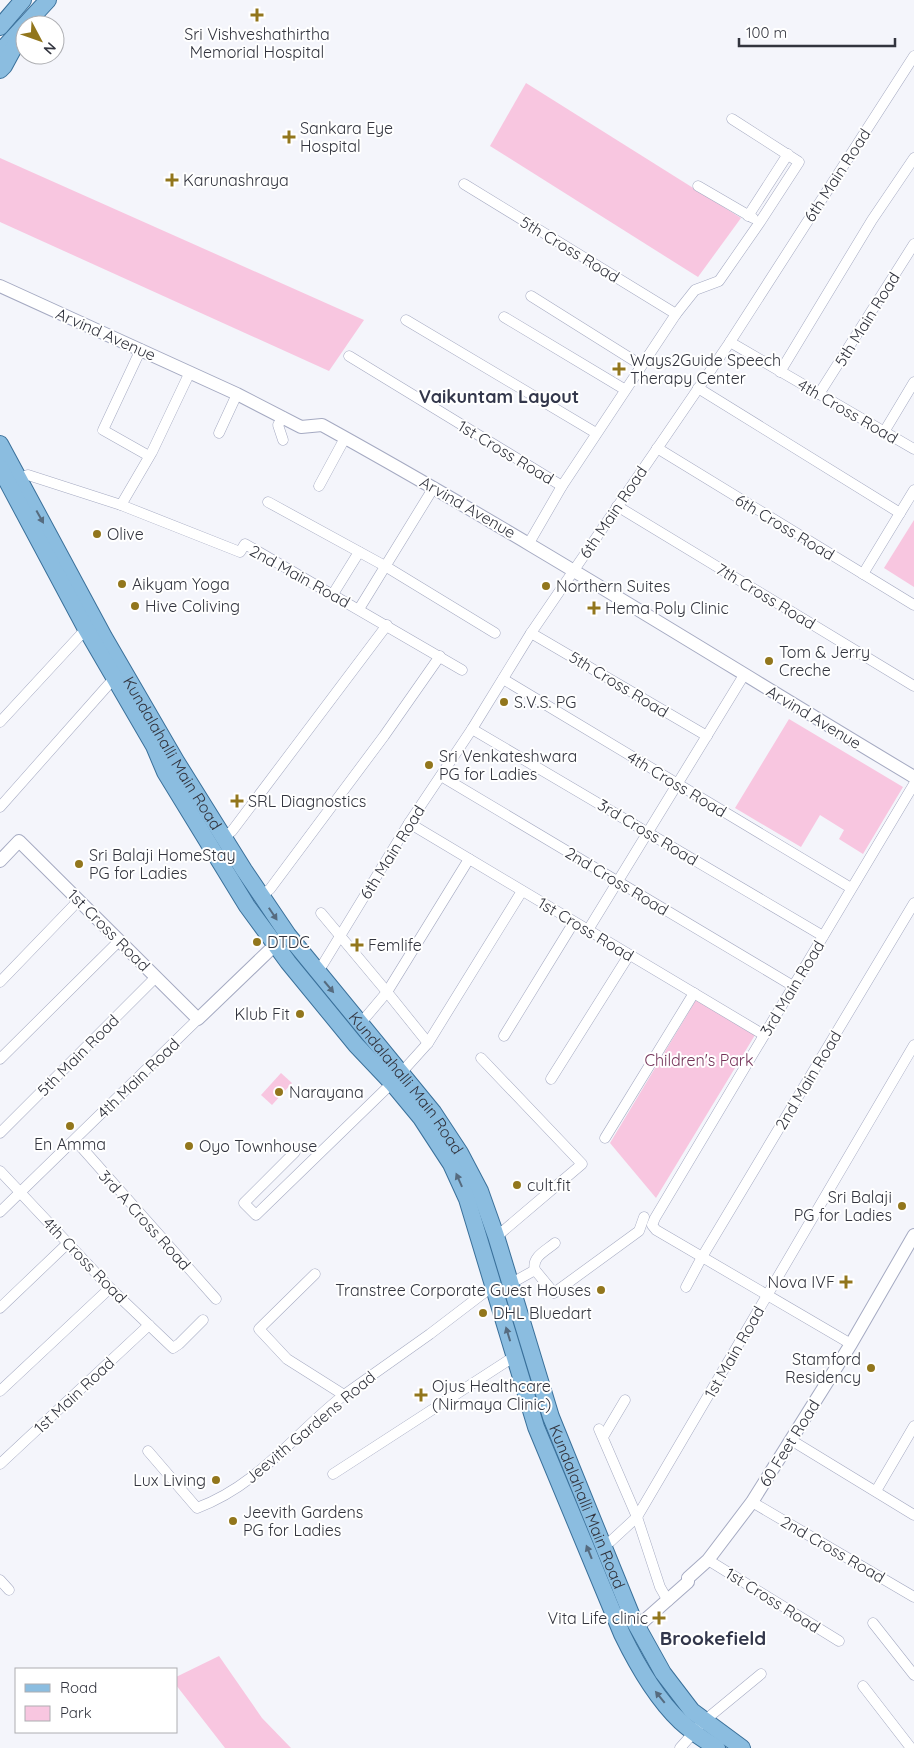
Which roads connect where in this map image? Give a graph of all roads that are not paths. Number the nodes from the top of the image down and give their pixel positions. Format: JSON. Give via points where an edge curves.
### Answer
{"nodes":[{"id":1,"x":24,"y":0,"type":"edge"},
{"id":2,"x":48,"y":0,"type":"edge"},
{"id":3,"x":34,"y":15,"type":"edge"},
{"id":4,"x":6,"y":17,"type":"edge"},
{"id":5,"x":0,"y":27,"type":"edge"},
{"id":6,"x":15,"y":36,"type":"edge"},
{"id":7,"x":15,"y":48,"type":"edge"},
{"id":8,"x":0,"y":52,"type":"edge"},
{"id":9,"x":914,"y":56,"type":"edge"},
{"id":10,"x":0,"y":70,"type":"edge"},
{"id":11,"x":732,"y":119,"type":"dead end"},
{"id":12,"x":788,"y":154,"type":"junction"},
{"id":13,"x":914,"y":158,"type":"edge"},
{"id":14,"x":464,"y":184,"type":"dead end"},
{"id":15,"x":698,"y":186,"type":"dead end"},
{"id":16,"x":748,"y":216,"type":"junction"},
{"id":17,"x":760,"y":222,"type":"junction"},
{"id":18,"x":914,"y":244,"type":"edge"},
{"id":19,"x":0,"y":286,"type":"edge"},
{"id":20,"x":531,"y":296,"type":"dead end"},
{"id":21,"x":676,"y":314,"type":"junction"},
{"id":22,"x":504,"y":317,"type":"dead end"},
{"id":23,"x":406,"y":320,"type":"dead end"},
{"id":24,"x":730,"y":342,"type":"junction"},
{"id":25,"x":141,"y":349,"type":"junction"},
{"id":26,"x":349,"y":356,"type":"dead end"},
{"id":27,"x":641,"y":365,"type":"junction"},
{"id":28,"x":190,"y":372,"type":"junction"},
{"id":29,"x":780,"y":372,"type":"junction"},
{"id":30,"x":914,"y":382,"type":"edge"},
{"id":31,"x":698,"y":388,"type":"junction"},
{"id":32,"x":624,"y":390,"type":"junction"},
{"id":33,"x":237,"y":394,"type":"junction"},
{"id":34,"x":819,"y":394,"type":"junction"},
{"id":35,"x":283,"y":417,"type":"junction"},
{"id":36,"x":884,"y":432,"type":"junction"},
{"id":37,"x":219,"y":433,"type":"dead end"},
{"id":38,"x":596,"y":433,"type":"junction"},
{"id":39,"x":345,"y":438,"type":"junction"},
{"id":40,"x":283,"y":440,"type":"dead end"},
{"id":41,"x":0,"y":444,"type":"edge"},
{"id":42,"x":657,"y":448,"type":"junction"},
{"id":43,"x":914,"y":449,"type":"edge"},
{"id":44,"x":149,"y":456,"type":"junction"},
{"id":45,"x":0,"y":468,"type":"edge"},
{"id":46,"x":19,"y":478,"type":"junction"},
{"id":47,"x":319,"y":486,"type":"dead end"},
{"id":48,"x":562,"y":486,"type":"junction"},
{"id":49,"x":434,"y":487,"type":"junction"},
{"id":50,"x":914,"y":490,"type":"edge"},
{"id":51,"x":268,"y":502,"type":"dead end"},
{"id":52,"x":121,"y":505,"type":"junction"},
{"id":53,"x":617,"y":506,"type":"junction"},
{"id":54,"x":900,"y":513,"type":"junction"},
{"id":55,"x":529,"y":543,"type":"junction"},
{"id":56,"x":359,"y":552,"type":"junction"},
{"id":57,"x":385,"y":566,"type":"junction"},
{"id":58,"x":574,"y":570,"type":"junction"},
{"id":59,"x":863,"y":574,"type":"junction"},
{"id":60,"x":333,"y":594,"type":"junction"},
{"id":61,"x":914,"y":605,"type":"edge"},
{"id":62,"x":358,"y":609,"type":"junction"},
{"id":63,"x":387,"y":625,"type":"junction"},
{"id":64,"x":86,"y":629,"type":"junction"},
{"id":65,"x":496,"y":633,"type":"dead end"},
{"id":66,"x":531,"y":633,"type":"junction"},
{"id":67,"x":440,"y":656,"type":"junction"},
{"id":68,"x":462,"y":670,"type":"dead end"},
{"id":69,"x":744,"y":675,"type":"junction"},
{"id":70,"x":115,"y":679,"type":"junction"},
{"id":71,"x":503,"y":679,"type":"junction"},
{"id":72,"x":914,"y":686,"type":"edge"},
{"id":73,"x":0,"y":722,"type":"edge"},
{"id":74,"x":472,"y":729,"type":"junction"},
{"id":75,"x":707,"y":736,"type":"junction"},
{"id":76,"x":441,"y":776,"type":"junction"},
{"id":77,"x":914,"y":777,"type":"edge"},
{"id":78,"x":678,"y":784,"type":"junction"},
{"id":79,"x":914,"y":784,"type":"edge"},
{"id":80,"x":0,"y":807,"type":"edge"},
{"id":81,"x":409,"y":823,"type":"junction"},
{"id":82,"x":648,"y":832,"type":"junction"},
{"id":83,"x":224,"y":837,"type":"junction"},
{"id":84,"x":469,"y":859,"type":"junction"},
{"id":85,"x":0,"y":861,"type":"edge"},
{"id":86,"x":617,"y":881,"type":"junction"},
{"id":87,"x":851,"y":888,"type":"junction"},
{"id":88,"x":522,"y":891,"type":"junction"},
{"id":89,"x":261,"y":896,"type":"junction"},
{"id":90,"x":79,"y":900,"type":"junction"},
{"id":91,"x":914,"y":903,"type":"edge"},
{"id":92,"x":321,"y":913,"type":"dead end"},
{"id":93,"x":574,"y":922,"type":"junction"},
{"id":94,"x":588,"y":930,"type":"junction"},
{"id":95,"x":340,"y":936,"type":"junction"},
{"id":96,"x":823,"y":936,"type":"junction"},
{"id":97,"x":119,"y":941,"type":"junction"},
{"id":98,"x":275,"y":946,"type":"junction"},
{"id":99,"x":629,"y":955,"type":"junction"},
{"id":100,"x":316,"y":971,"type":"junction"},
{"id":101,"x":156,"y":977,"type":"junction"},
{"id":102,"x":0,"y":982,"type":"edge"},
{"id":103,"x":793,"y":986,"type":"junction"},
{"id":104,"x":387,"y":992,"type":"junction"},
{"id":105,"x":694,"y":993,"type":"junction"},
{"id":106,"x":198,"y":1019,"type":"junction"},
{"id":107,"x":360,"y":1024,"type":"junction"},
{"id":108,"x":764,"y":1035,"type":"junction"},
{"id":109,"x":504,"y":1036,"type":"dead end"},
{"id":110,"x":428,"y":1043,"type":"junction"},
{"id":111,"x":914,"y":1045,"type":"edge"},
{"id":112,"x":481,"y":1058,"type":"dead end"},
{"id":113,"x":0,"y":1059,"type":"edge"},
{"id":114,"x":396,"y":1078,"type":"junction"},
{"id":115,"x":551,"y":1079,"type":"dead end"},
{"id":116,"x":0,"y":1133,"type":"edge"},
{"id":117,"x":605,"y":1138,"type":"dead end"},
{"id":118,"x":75,"y":1140,"type":"junction"},
{"id":119,"x":295,"y":1152,"type":"dead end"},
{"id":120,"x":0,"y":1171,"type":"edge"},
{"id":121,"x":20,"y":1192,"type":"junction"},
{"id":122,"x":0,"y":1212,"type":"edge"},
{"id":123,"x":644,"y":1217,"type":"dead end"},
{"id":124,"x":914,"y":1235,"type":"edge"},
{"id":125,"x":496,"y":1236,"type":"junction"},
{"id":126,"x":68,"y":1243,"type":"junction"},
{"id":127,"x":555,"y":1243,"type":"dead end"},
{"id":128,"x":702,"y":1257,"type":"junction"},
{"id":129,"x":535,"y":1270,"type":"junction"},
{"id":130,"x":315,"y":1274,"type":"dead end"},
{"id":131,"x":510,"y":1284,"type":"junction"},
{"id":132,"x":686,"y":1287,"type":"dead end"},
{"id":133,"x":110,"y":1288,"type":"junction"},
{"id":134,"x":494,"y":1288,"type":"junction"},
{"id":135,"x":767,"y":1295,"type":"junction"},
{"id":136,"x":216,"y":1299,"type":"dead end"},
{"id":137,"x":0,"y":1308,"type":"edge"},
{"id":138,"x":202,"y":1320,"type":"dead end"},
{"id":139,"x":149,"y":1325,"type":"junction"},
{"id":140,"x":852,"y":1344,"type":"junction"},
{"id":141,"x":515,"y":1356,"type":"junction"},
{"id":142,"x":0,"y":1391,"type":"edge"},
{"id":143,"x":344,"y":1395,"type":"junction"},
{"id":144,"x":625,"y":1400,"type":"dead end"},
{"id":145,"x":914,"y":1426,"type":"edge"},
{"id":146,"x":791,"y":1440,"type":"junction"},
{"id":147,"x":148,"y":1452,"type":"dead end"},
{"id":148,"x":0,"y":1464,"type":"edge"},
{"id":149,"x":333,"y":1474,"type":"dead end"},
{"id":150,"x":876,"y":1491,"type":"junction"},
{"id":151,"x":752,"y":1502,"type":"junction"},
{"id":152,"x":914,"y":1516,"type":"edge"},
{"id":153,"x":637,"y":1517,"type":"junction"},
{"id":154,"x":603,"y":1546,"type":"junction"},
{"id":155,"x":708,"y":1560,"type":"junction"},
{"id":156,"x":0,"y":1580,"type":"edge"},
{"id":157,"x":9,"y":1590,"type":"dead end"},
{"id":158,"x":666,"y":1597,"type":"junction"},
{"id":159,"x":914,"y":1597,"type":"edge"},
{"id":160,"x":635,"y":1623,"type":"junction"},
{"id":161,"x":873,"y":1623,"type":"dead end"},
{"id":162,"x":838,"y":1641,"type":"dead end"},
{"id":163,"x":761,"y":1674,"type":"dead end"},
{"id":164,"x":914,"y":1675,"type":"edge"},
{"id":165,"x":863,"y":1686,"type":"dead end"},
{"id":166,"x":699,"y":1727,"type":"junction"},
{"id":167,"x":680,"y":1748,"type":"edge"},
{"id":168,"x":717,"y":1748,"type":"edge"},
{"id":169,"x":742,"y":1748,"type":"edge"},
{"id":170,"x":911,"y":1748,"type":"edge"}],
"edges":[{"from":1,"to":4,"type":"main road"},
{"from":2,"to":3,"type":"main road"},
{"from":4,"to":5,"type":"main road"},
{"from":6,"to":8,"type":"main road"},
{"from":7,"to":10,"type":"main road"},
{"from":9,"to":24,"type":"street","name":"6th Main Road"},
{"from":11,"to":12,"type":"street"},
{"from":12,"to":16,"type":"street"},
{"from":12,"to":17,"type":"street","via":[[799,162]]},
{"from":13,"to":29,"type":"street","via":[[872,220]]},
{"from":14,"to":21,"type":"street","name":"5th Cross Road"},
{"from":15,"to":16,"type":"street"},
{"from":16,"to":17,"type":"street"},
{"from":17,"to":21,"type":"street","via":[[719,281],[695,290]]},
{"from":18,"to":34,"type":"street","name":"5th Main Road"},
{"from":19,"to":25,"type":"street","name":"Arvind Avenue"},
{"from":20,"to":27,"type":"street"},
{"from":21,"to":27,"type":"street"},
{"from":22,"to":32,"type":"street"},
{"from":23,"to":38,"type":"street"},
{"from":24,"to":29,"type":"street","name":"4th Cross Road"},
{"from":24,"to":31,"type":"street","name":"6th Main Road"},
{"from":25,"to":28,"type":"street","name":"Arvind Avenue"},
{"from":25,"to":44,"type":"street","via":[[103,430]]},
{"from":26,"to":48,"type":"street","name":"1st Cross Road"},
{"from":27,"to":32,"type":"street"},
{"from":28,"to":33,"type":"street","name":"Arvind Avenue"},
{"from":28,"to":44,"type":"street"},
{"from":29,"to":34,"type":"street","name":"4th Cross Road"},
{"from":30,"to":36,"type":"street"},
{"from":31,"to":42,"type":"street","name":"6th Main Road"},
{"from":31,"to":54,"type":"street"},
{"from":32,"to":38,"type":"street"},
{"from":33,"to":35,"type":"street","name":"Arvind Avenue"},
{"from":33,"to":37,"type":"street"},
{"from":34,"to":36,"type":"street","name":"4th Cross Road"},
{"from":35,"to":39,"type":"street","name":"Arvind Avenue","via":[[301,427],[322,425]]},
{"from":35,"to":40,"type":"street","via":[[278,425]]},
{"from":36,"to":43,"type":"street","name":"4th Cross Road"},
{"from":38,"to":48,"type":"street"},
{"from":39,"to":47,"type":"street"},
{"from":39,"to":49,"type":"street","name":"Arvind Avenue"},
{"from":41,"to":46,"type":"main road","name":"Kundalahalli Main Road"},
{"from":42,"to":53,"type":"street","name":"6th Main Road"},
{"from":42,"to":59,"type":"street","name":"6th Cross Road"},
{"from":44,"to":52,"type":"street"},
{"from":45,"to":64,"type":"main road","name":"Kundalahalli Main Road"},
{"from":46,"to":52,"type":"street","name":"2nd Main Road","via":[[28,475]]},
{"from":46,"to":83,"type":"main road","name":"Kundalahalli Main Road","one_way":true,"via":[[104,637]]},
{"from":48,"to":55,"type":"street"},
{"from":49,"to":55,"type":"street","name":"Arvind Avenue"},
{"from":49,"to":57,"type":"street"},
{"from":50,"to":54,"type":"street"},
{"from":51,"to":56,"type":"street"},
{"from":52,"to":60,"type":"street","name":"2nd Main Road","via":[[240,552],[245,544]]},
{"from":53,"to":58,"type":"street","name":"6th Main Road"},
{"from":53,"to":72,"type":"street","name":"7th Cross Road"},
{"from":54,"to":59,"type":"street"},
{"from":55,"to":58,"type":"street","name":"Arvind Avenue"},
{"from":56,"to":57,"type":"street"},
{"from":56,"to":60,"type":"street"},
{"from":57,"to":62,"type":"street"},
{"from":57,"to":65,"type":"street"},
{"from":58,"to":66,"type":"street","name":"6th Main Road"},
{"from":58,"to":69,"type":"street","name":"Arvind Avenue"},
{"from":59,"to":61,"type":"street","name":"6th Cross Road"},
{"from":60,"to":62,"type":"street","name":"2nd Main Road"},
{"from":62,"to":63,"type":"street","name":"2nd Main Road"},
{"from":63,"to":67,"type":"street","name":"2nd Main Road"},
{"from":63,"to":83,"type":"street","via":[[232,832]]},
{"from":64,"to":70,"type":"main road","name":"Kundalahalli Main Road"},
{"from":64,"to":73,"type":"street"},
{"from":66,"to":71,"type":"street","name":"6th Main Road"},
{"from":66,"to":75,"type":"street","name":"5th Cross Road"},
{"from":67,"to":68,"type":"street","name":"2nd Main Road"},
{"from":67,"to":89,"type":"street","via":[[270,889]]},
{"from":69,"to":75,"type":"street"},
{"from":69,"to":77,"type":"street","name":"Arvind Avenue"},
{"from":70,"to":80,"type":"street"},
{"from":70,"to":98,"type":"main road","name":"Kundalahalli Main Road","via":[[208,844]]},
{"from":71,"to":74,"type":"street","name":"6th Main Road"},
{"from":71,"to":78,"type":"street","name":"4th Cross Road"},
{"from":74,"to":76,"type":"street","name":"6th Main Road"},
{"from":74,"to":82,"type":"street","name":"3rd Cross Road"},
{"from":75,"to":78,"type":"street"},
{"from":76,"to":81,"type":"street","name":"6th Main Road"},
{"from":76,"to":86,"type":"street","name":"2nd Cross Road"},
{"from":78,"to":82,"type":"street"},
{"from":78,"to":87,"type":"street","name":"4th Cross Road"},
{"from":79,"to":87,"type":"street","name":"3rd Main Road"},
{"from":81,"to":84,"type":"street","name":"1st Cross Road"},
{"from":81,"to":95,"type":"street","name":"6th Main Road"},
{"from":82,"to":86,"type":"street"},
{"from":82,"to":96,"type":"street","name":"3rd Cross Road"},
{"from":83,"to":89,"type":"main road","name":"Kundalahalli Main Road"},
{"from":84,"to":88,"type":"street","name":"1st Cross Road"},
{"from":84,"to":104,"type":"street"},
{"from":85,"to":90,"type":"street","name":"1st Cross Road","via":[[19,841]]},
{"from":86,"to":94,"type":"street"},
{"from":86,"to":103,"type":"street","name":"2nd Cross Road"},
{"from":87,"to":96,"type":"street","name":"3rd Main Road"},
{"from":88,"to":93,"type":"street","name":"1st Cross Road"},
{"from":88,"to":110,"type":"street"},
{"from":89,"to":100,"type":"main road","name":"Kundalahalli Main Road","one_way":true},
{"from":90,"to":97,"type":"street","name":"1st Cross Road"},
{"from":90,"to":102,"type":"street"},
{"from":91,"to":128,"type":"street","name":"2nd Main Road"},
{"from":92,"to":95,"type":"street"},
{"from":93,"to":94,"type":"street","name":"1st Cross Road"},
{"from":93,"to":109,"type":"street"},
{"from":94,"to":99,"type":"street","name":"1st Cross Road"},
{"from":95,"to":100,"type":"street","name":"6th Main Road"},
{"from":95,"to":104,"type":"street"},
{"from":96,"to":103,"type":"street","name":"3rd Main Road"},
{"from":97,"to":101,"type":"street","name":"1st Cross Road"},
{"from":97,"to":113,"type":"street"},
{"from":98,"to":106,"type":"street","name":"4th Main Road"},
{"from":98,"to":114,"type":"main road","name":"Kundalahalli Main Road","via":[[356,1045]]},
{"from":99,"to":105,"type":"street","name":"1st Cross Road"},
{"from":99,"to":115,"type":"street"},
{"from":100,"to":107,"type":"main road","name":"Kundalahalli Main Road","one_way":true},
{"from":101,"to":106,"type":"street","name":"1st Cross Road"},
{"from":101,"to":116,"type":"street","name":"5th Main Road"},
{"from":103,"to":108,"type":"street","name":"3rd Main Road"},
{"from":104,"to":107,"type":"street"},
{"from":104,"to":110,"type":"street"},
{"from":105,"to":108,"type":"street","name":"1st Cross Road"},
{"from":105,"to":117,"type":"street"},
{"from":106,"to":118,"type":"street","name":"4th Main Road"},
{"from":107,"to":114,"type":"main road","name":"Kundalahalli Main Road"},
{"from":108,"to":128,"type":"street","name":"3rd Main Road","via":[[652,1225]]},
{"from":110,"to":114,"type":"street"},
{"from":111,"to":135,"type":"street","name":"1st Main Road"},
{"from":112,"to":125,"type":"street","via":[[582,1164]]},
{"from":114,"to":119,"type":"street","via":[[256,1215],[244,1203]]},
{"from":114,"to":125,"type":"main road","name":"Kundalahalli Main Road","via":[[433,1112],[460,1153],[480,1191]]},
{"from":134,"to":114,"type":"main road","name":"Kundalahalli Main Road","one_way":true,"via":[[467,1199],[451,1164]]},
{"from":118,"to":121,"type":"street","name":"4th Main Road"},
{"from":118,"to":136,"type":"street","name":"3rd A Cross Road"},
{"from":120,"to":121,"type":"street","name":"4th Cross Road"},
{"from":121,"to":122,"type":"street","name":"4th Main Road"},
{"from":121,"to":126,"type":"street","name":"4th Cross Road"},
{"from":123,"to":129,"type":"street","via":[[638,1231],[554,1293]]},
{"from":124,"to":140,"type":"street","name":"60 Feet Road"},
{"from":125,"to":131,"type":"main road","name":"Kundalahalli Main Road"},
{"from":126,"to":133,"type":"street","name":"4th Cross Road"},
{"from":126,"to":137,"type":"street"},
{"from":127,"to":129,"type":"street","via":[[536,1259]]},
{"from":128,"to":132,"type":"street","name":"2nd Main Road"},
{"from":128,"to":135,"type":"street"},
{"from":129,"to":131,"type":"street"},
{"from":130,"to":143,"type":"street","via":[[259,1329],[287,1359]]},
{"from":131,"to":154,"type":"main road","name":"Kundalahalli Main Road","via":[[551,1417]]},
{"from":133,"to":139,"type":"street","name":"4th Cross Road"},
{"from":133,"to":142,"type":"street"},
{"from":141,"to":134,"type":"main road","name":"Kundalahalli Main Road","one_way":true},
{"from":134,"to":143,"type":"street","name":"Jeevith Gardens Road"},
{"from":135,"to":140,"type":"street"},
{"from":135,"to":153,"type":"street","name":"1st Main Road"},
{"from":138,"to":139,"type":"street","name":"4th Cross Road","via":[[173,1348]]},
{"from":139,"to":148,"type":"street","name":"1st Main Road"},
{"from":140,"to":146,"type":"street","name":"60 Feet Road"},
{"from":141,"to":149,"type":"street"},
{"from":166,"to":141,"type":"main road","name":"Kundalahalli Main Road","one_way":true,"via":[[679,1720],[652,1687],[629,1648],[536,1427]]},
{"from":143,"to":147,"type":"street","name":"Jeevith Gardens Road","via":[[258,1474],[197,1508]]},
{"from":144,"to":153,"type":"street","via":[[601,1433]]},
{"from":145,"to":150,"type":"street"},
{"from":146,"to":150,"type":"street"},
{"from":146,"to":151,"type":"street","name":"60 Feet Road"},
{"from":150,"to":152,"type":"street"},
{"from":151,"to":155,"type":"street","name":"60 Feet Road"},
{"from":151,"to":159,"type":"street","name":"2nd Cross Road"},
{"from":153,"to":154,"type":"street","name":"1st Main Road"},
{"from":153,"to":158,"type":"street"},
{"from":154,"to":160,"type":"main road","name":"Kundalahalli Main Road"},
{"from":155,"to":158,"type":"street","name":"60 Feet Road","via":[[688,1578],[688,1582]]},
{"from":155,"to":162,"type":"street","name":"1st Cross Road"},
{"from":156,"to":157,"type":"street"},
{"from":158,"to":160,"type":"street","name":"60 Feet Road"},
{"from":160,"to":166,"type":"main road","name":"Kundalahalli Main Road"},
{"from":161,"to":164,"type":"street"},
{"from":163,"to":166,"type":"street"},
{"from":165,"to":170,"type":"street"},
{"from":166,"to":167,"type":"street"},
{"from":166,"to":168,"type":"main road","name":"Kundalahalli Main Road"},
{"from":166,"to":169,"type":"main road","name":"Kundalahalli Main Road"}]}
